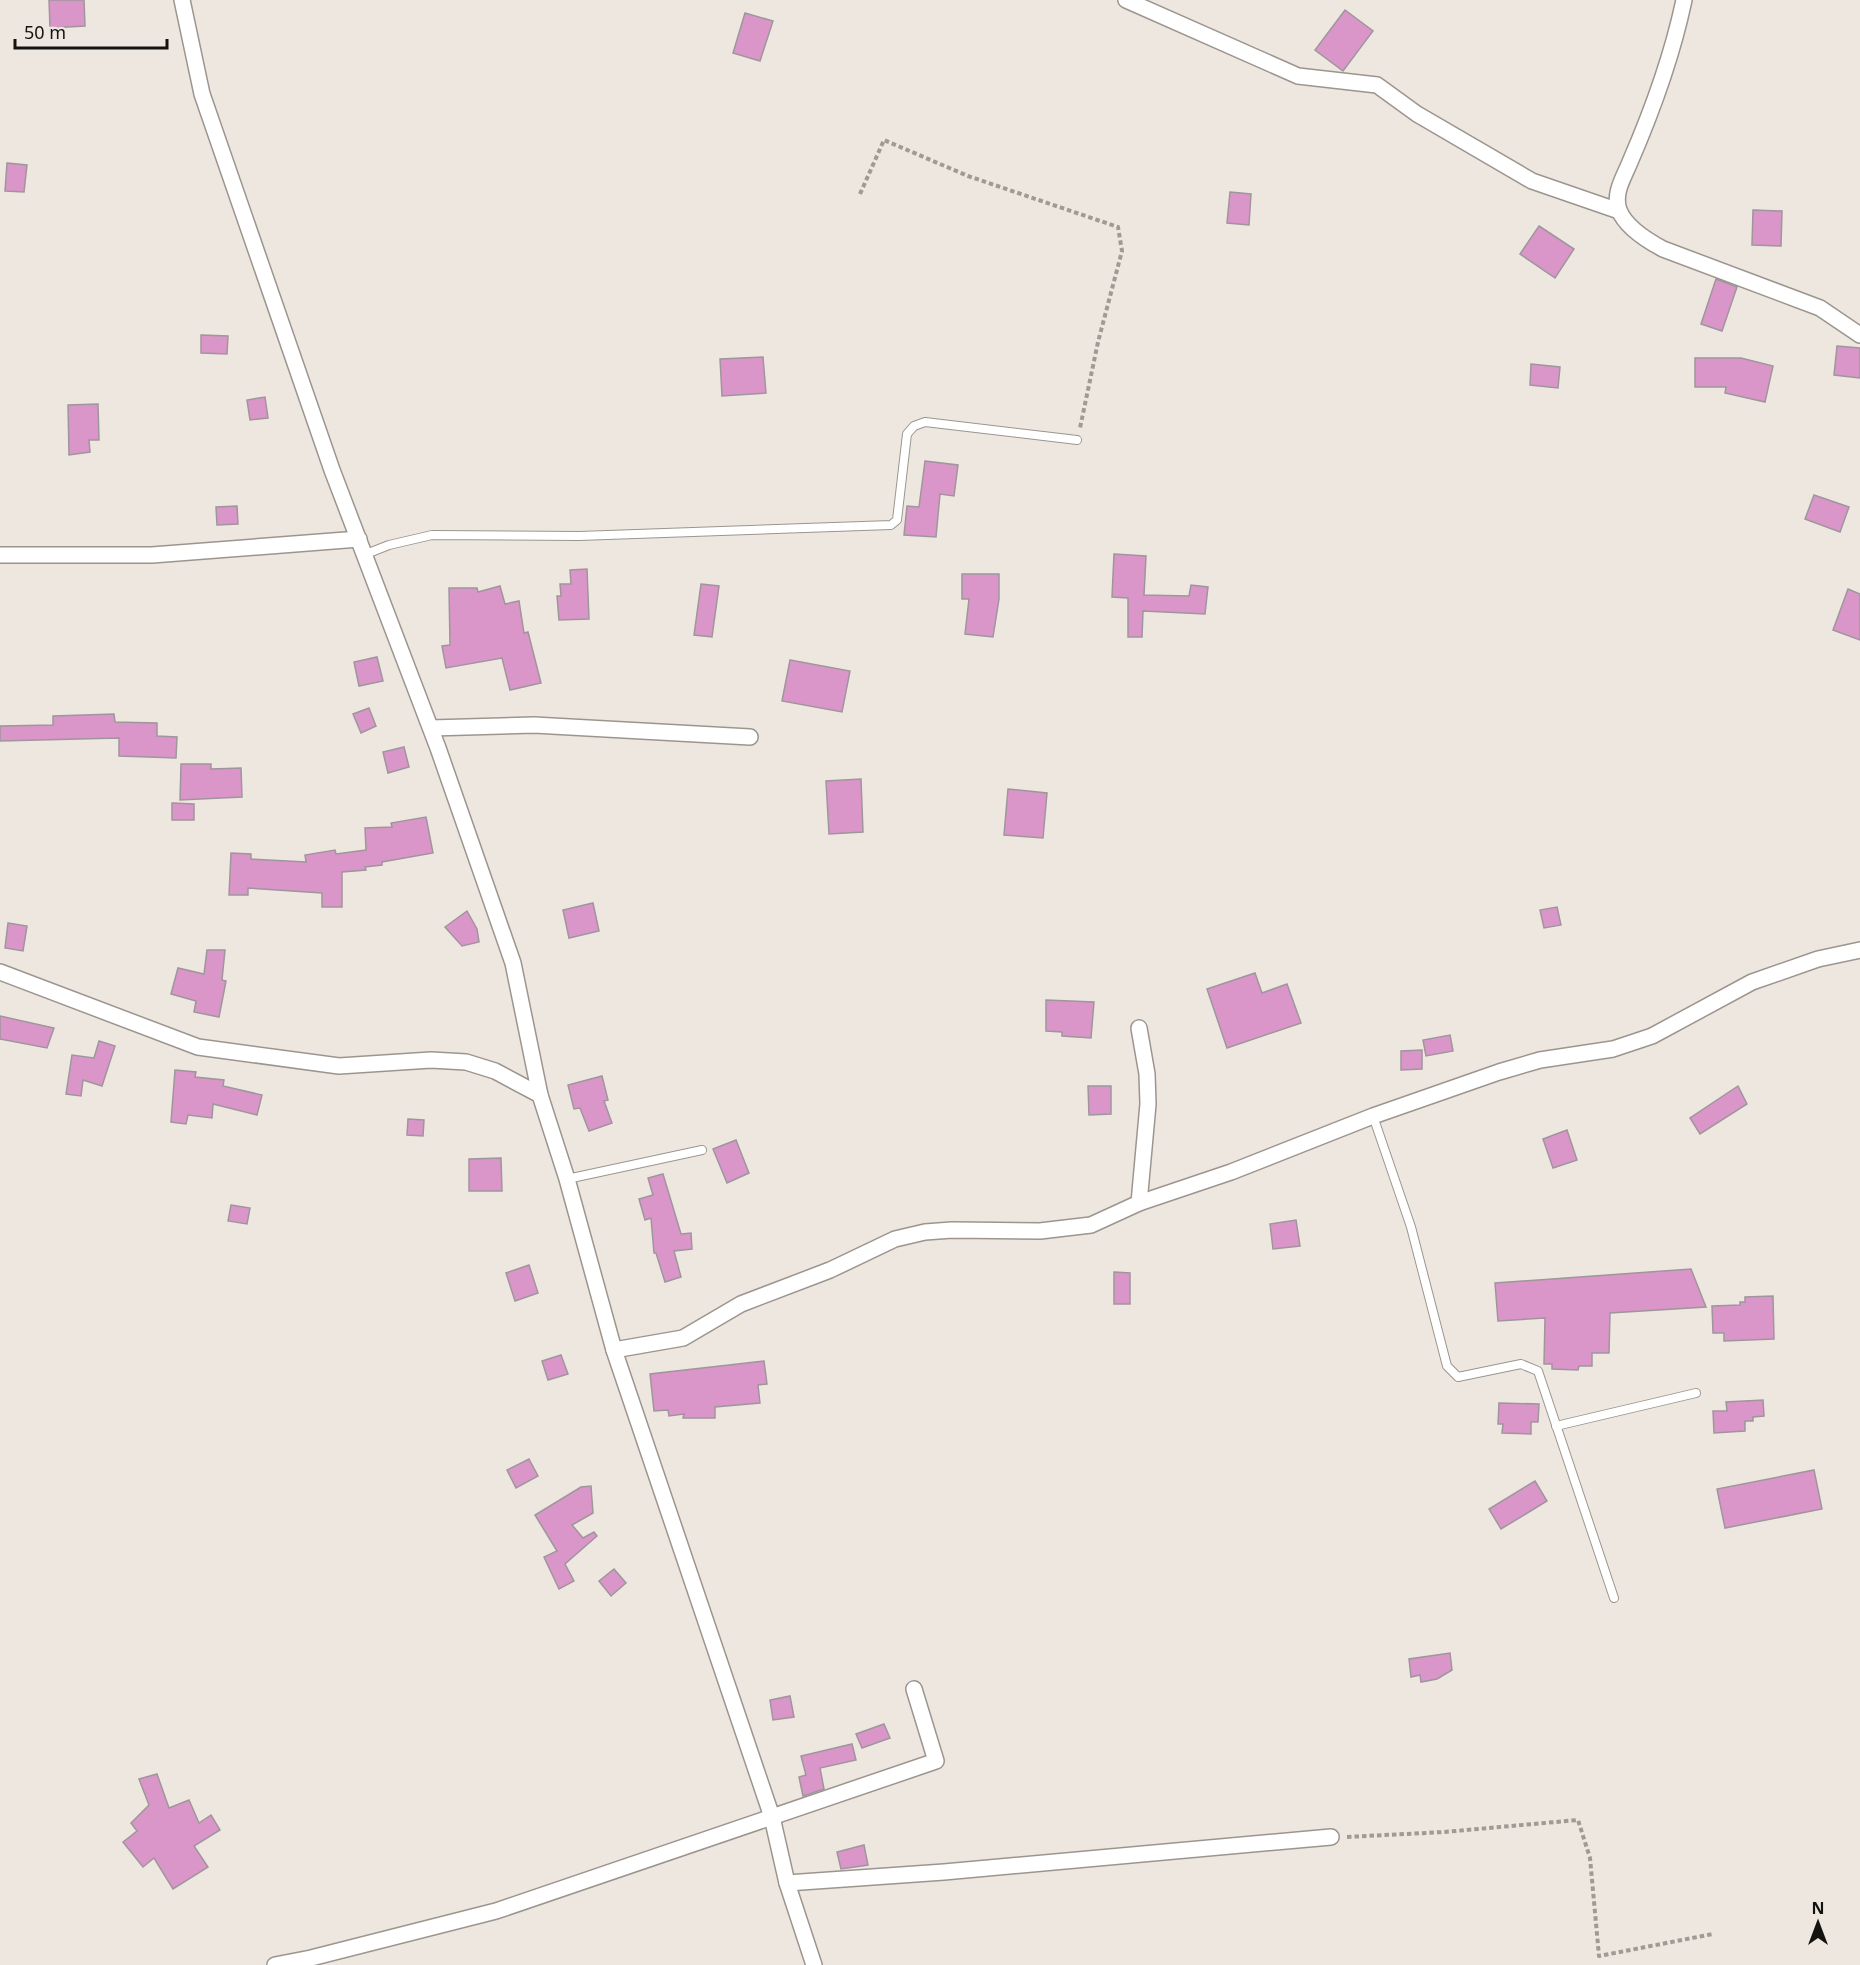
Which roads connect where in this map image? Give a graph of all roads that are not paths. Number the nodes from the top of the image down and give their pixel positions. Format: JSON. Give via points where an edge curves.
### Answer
{"nodes":[{"id":1,"x":183,"y":0,"type":"edge"},
{"id":2,"x":1126,"y":0,"type":"edge"},
{"id":3,"x":1684,"y":0,"type":"edge"},
{"id":4,"x":1619,"y":211,"type":"junction"},
{"id":5,"x":1860,"y":335,"type":"edge"},
{"id":6,"x":1077,"y":440,"type":"road end"},
{"id":7,"x":359,"y":539,"type":"junction"},
{"id":8,"x":366,"y":554,"type":"junction"},
{"id":9,"x":0,"y":555,"type":"edge"},
{"id":10,"x":431,"y":728,"type":"junction"},
{"id":11,"x":750,"y":737,"type":"dead end"},
{"id":12,"x":1860,"y":950,"type":"edge"},
{"id":13,"x":0,"y":972,"type":"edge"},
{"id":14,"x":1139,"y":1028,"type":"dead end"},
{"id":15,"x":540,"y":1095,"type":"junction"},
{"id":16,"x":1373,"y":1116,"type":"junction"},
{"id":17,"x":702,"y":1150,"type":"dead end"},
{"id":18,"x":567,"y":1179,"type":"junction"},
{"id":19,"x":1139,"y":1203,"type":"junction"},
{"id":20,"x":614,"y":1350,"type":"junction"},
{"id":21,"x":1696,"y":1393,"type":"dead end"},
{"id":22,"x":1556,"y":1426,"type":"junction"},
{"id":23,"x":1614,"y":1598,"type":"dead end"},
{"id":24,"x":914,"y":1689,"type":"dead end"},
{"id":25,"x":772,"y":1817,"type":"junction"},
{"id":26,"x":1331,"y":1837,"type":"road end"},
{"id":27,"x":787,"y":1883,"type":"junction"},
{"id":28,"x":275,"y":1965,"type":"edge"},
{"id":29,"x":814,"y":1965,"type":"edge"}],
"edges":[{"from":1,"to":7,"type":"street","via":[[202,94]]},
{"from":2,"to":4,"type":"street","via":[[1298,76],[1377,85],[1417,114],[1532,181]]},
{"from":3,"to":4,"type":"street","via":[[1673,52],[1618,191]]},
{"from":4,"to":5,"type":"street","via":[[1643,239],[1820,308]]},
{"from":6,"to":8,"type":"lane","via":[[952,423],[926,422],[914,426],[907,434],[897,520],[891,525],[579,536],[432,535]]},
{"from":7,"to":8,"type":"street"},
{"from":7,"to":9,"type":"street","via":[[152,555]]},
{"from":8,"to":10,"type":"street"},
{"from":10,"to":11,"type":"street","via":[[534,725]]},
{"from":10,"to":15,"type":"street","via":[[513,963]]},
{"from":12,"to":16,"type":"street","via":[[1818,959],[1752,982],[1652,1036],[1613,1049],[1540,1060]]},
{"from":13,"to":15,"type":"street","via":[[198,1047],[339,1066],[431,1060],[466,1062],[495,1071]]},
{"from":14,"to":19,"type":"street","via":[[1148,1104]]},
{"from":15,"to":18,"type":"street"},
{"from":16,"to":19,"type":"street","via":[[1231,1173]]},
{"from":16,"to":22,"type":"lane","via":[[1411,1227],[1447,1366],[1458,1377],[1521,1364],[1538,1371]]},
{"from":17,"to":18,"type":"lane"},
{"from":18,"to":20,"type":"street"},
{"from":19,"to":20,"type":"street","via":[[1091,1225],[1065,1230],[952,1230],[895,1239],[830,1270],[741,1304],[683,1338]]},
{"from":20,"to":25,"type":"street"},
{"from":21,"to":22,"type":"lane"},
{"from":22,"to":23,"type":"lane"},
{"from":24,"to":25,"type":"street","via":[[936,1761]]},
{"from":25,"to":27,"type":"street"},
{"from":25,"to":28,"type":"street","via":[[496,1911]]},
{"from":26,"to":27,"type":"street"},
{"from":27,"to":29,"type":"street"}]}
